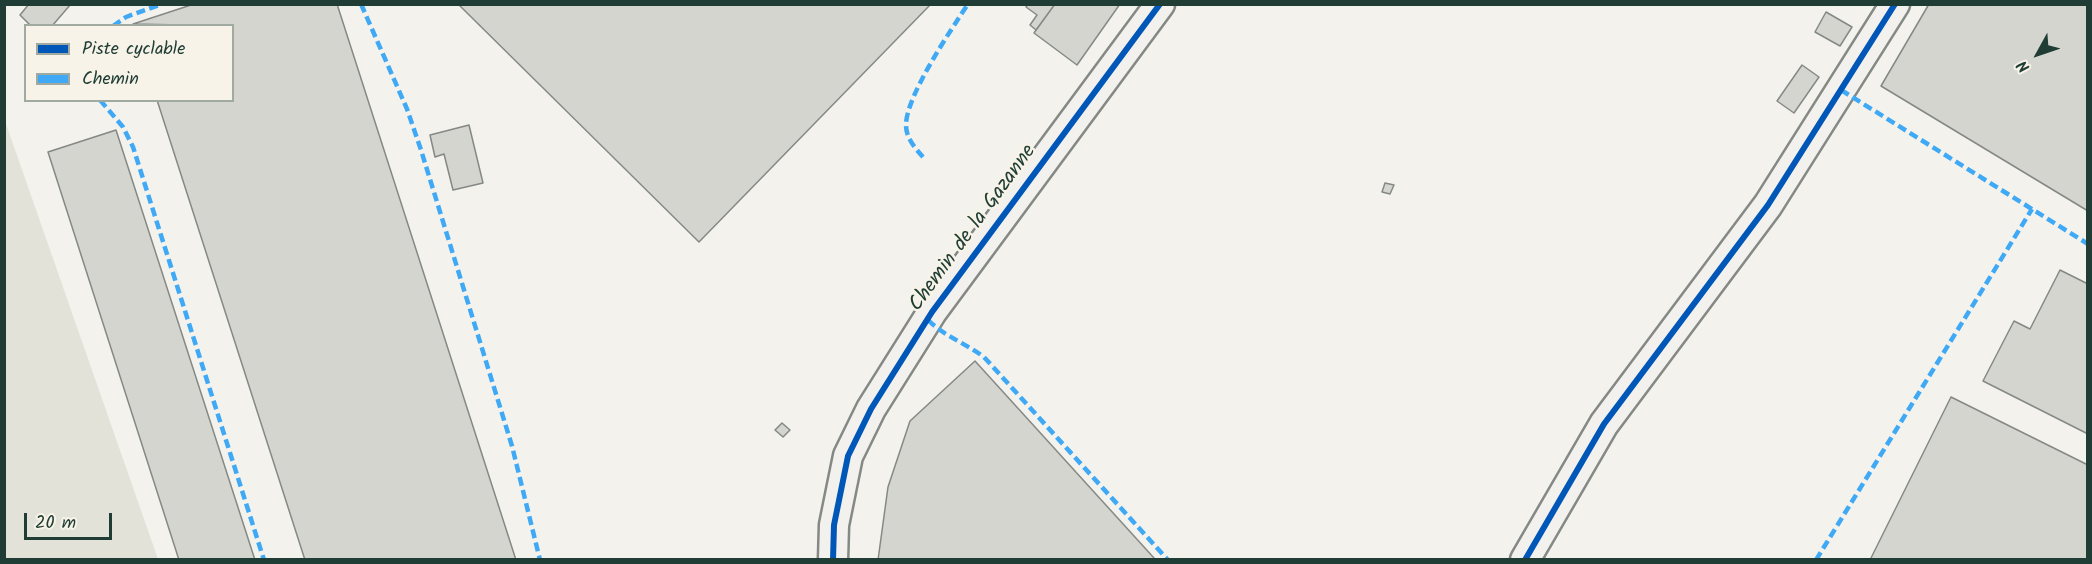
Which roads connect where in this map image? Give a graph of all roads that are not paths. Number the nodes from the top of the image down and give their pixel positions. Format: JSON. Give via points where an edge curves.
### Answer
{"nodes":[{"id":1,"x":1160,"y":4,"type":"edge"},
{"id":2,"x":1895,"y":4,"type":"edge"},
{"id":3,"x":833,"y":560,"type":"edge"},
{"id":4,"x":1525,"y":560,"type":"edge"}],
"edges":[{"from":1,"to":3,"type":"street","name":"Chemin de la Gazanne","via":[[932,312],[871,409],[848,456],[834,525]]},
{"from":2,"to":4,"type":"street","via":[[1768,205],[1604,424]]}]}
